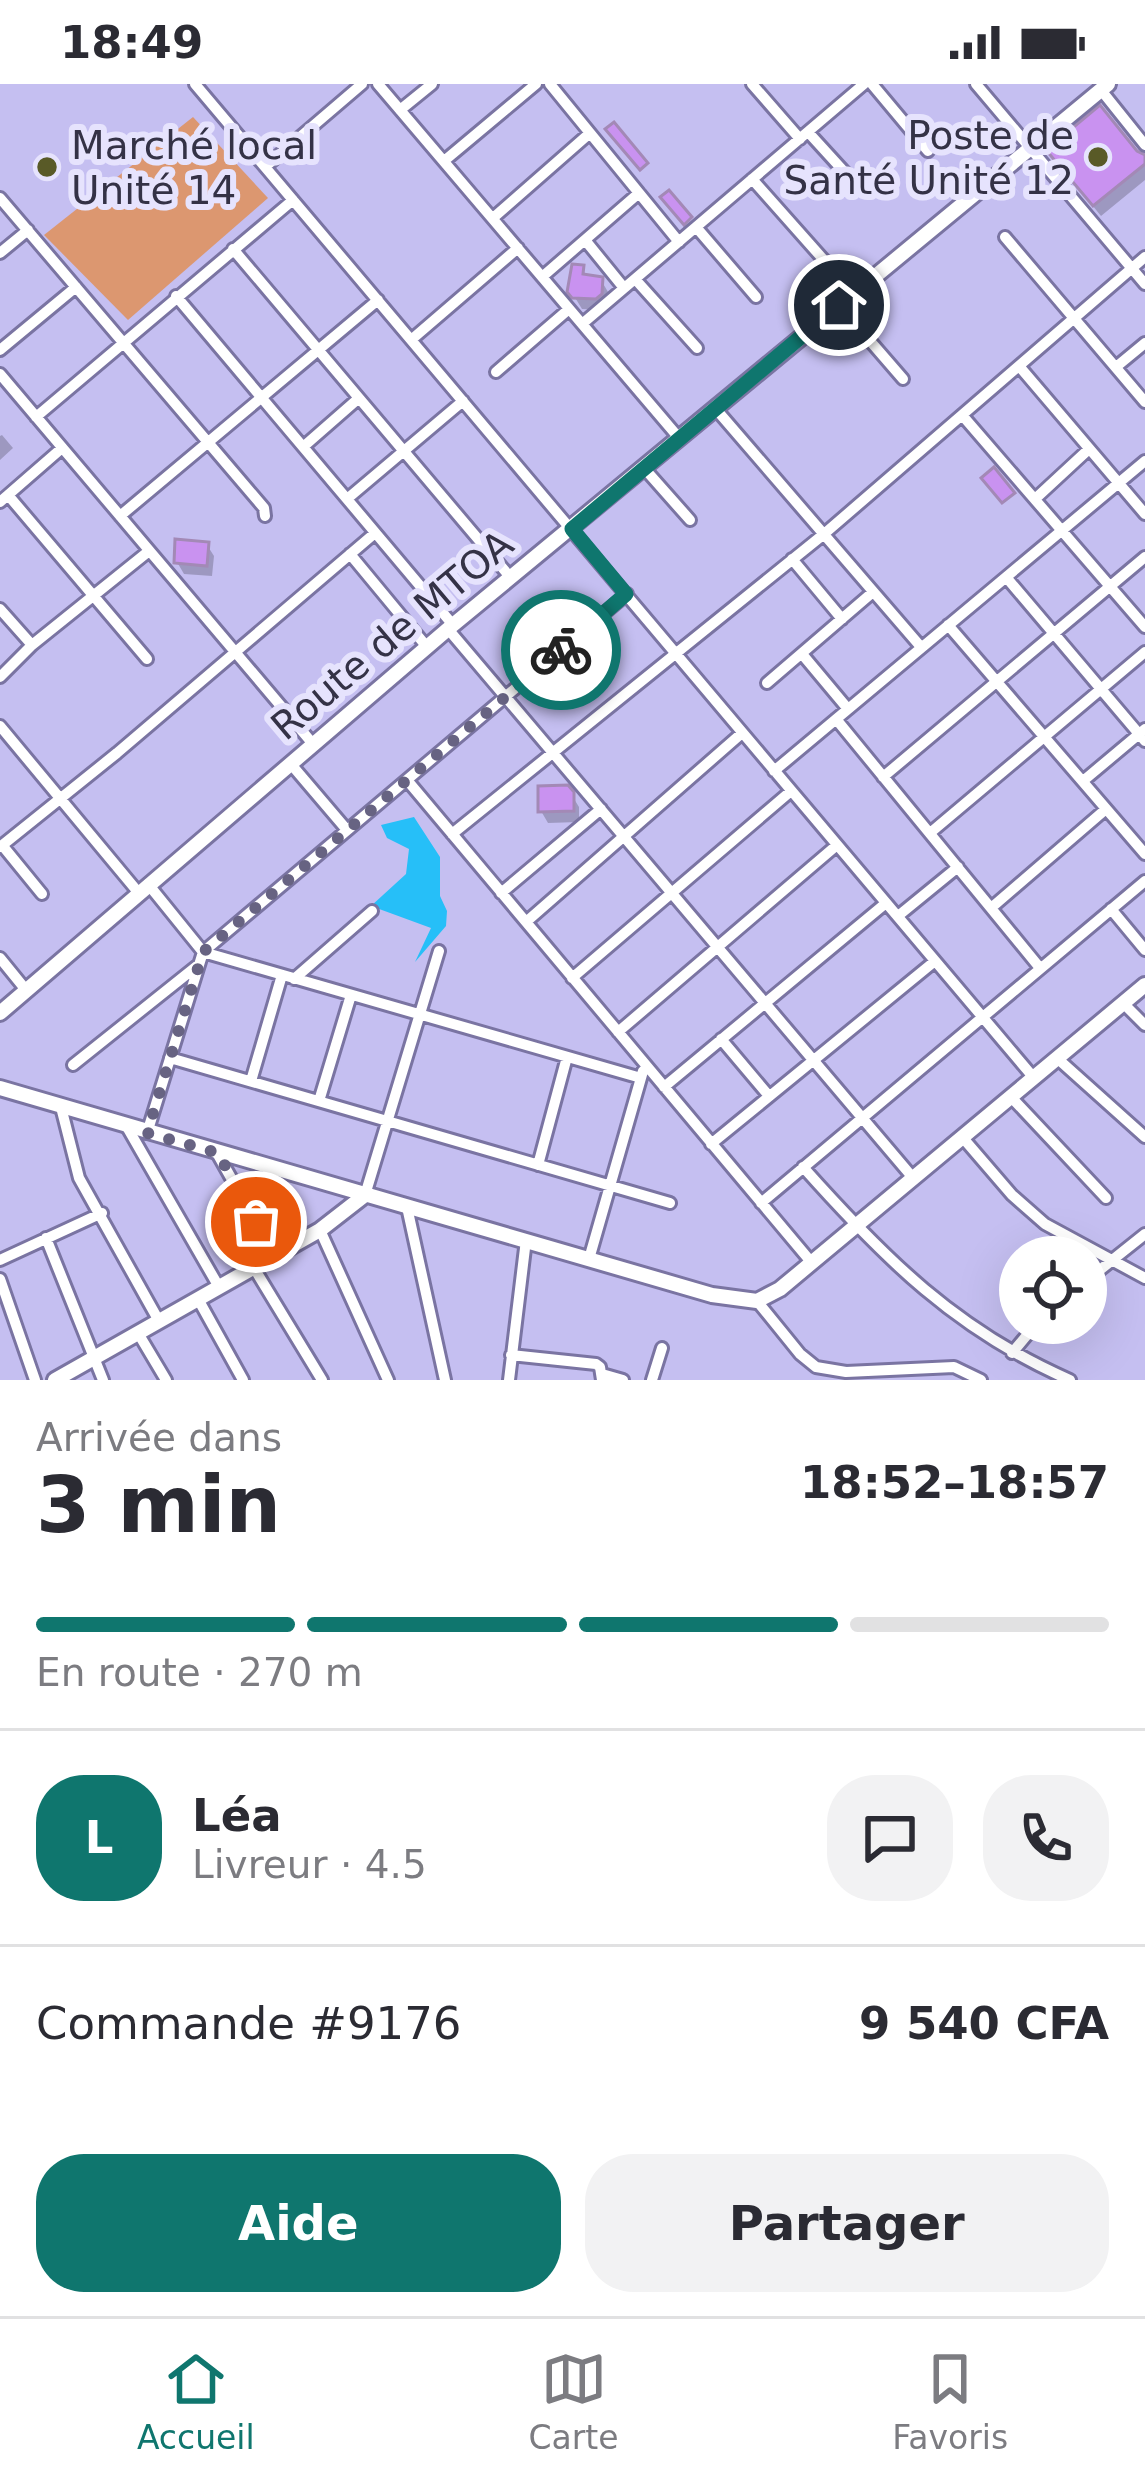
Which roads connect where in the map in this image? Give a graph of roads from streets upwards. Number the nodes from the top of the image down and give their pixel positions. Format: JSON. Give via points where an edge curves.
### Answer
{"nodes":[{"id":1,"x":195,"y":84,"type":"edge"},
{"id":2,"x":362,"y":84,"type":"edge"},
{"id":3,"x":378,"y":84,"type":"edge"},
{"id":4,"x":432,"y":84,"type":"edge"},
{"id":5,"x":536,"y":84,"type":"edge"},
{"id":6,"x":550,"y":84,"type":"edge"},
{"id":7,"x":868,"y":84,"type":"edge"},
{"id":8,"x":976,"y":84,"type":"edge"},
{"id":9,"x":757,"y":86,"type":"edge"},
{"id":10,"x":1104,"y":87,"type":"edge"},
{"id":11,"x":400,"y":110,"type":"junction"},
{"id":12,"x":590,"y":133,"type":"junction"},
{"id":13,"x":804,"y":136,"type":"junction"},
{"id":14,"x":1144,"y":140,"type":"edge"},
{"id":15,"x":1030,"y":148,"type":"junction"},
{"id":16,"x":928,"y":151,"type":"dead end"},
{"id":17,"x":444,"y":161,"type":"junction"},
{"id":18,"x":265,"y":166,"type":"junction"},
{"id":19,"x":849,"y":177,"type":"dead end"},
{"id":20,"x":752,"y":179,"type":"junction"},
{"id":21,"x":639,"y":193,"type":"junction"},
{"id":22,"x":0,"y":197,"type":"edge"},
{"id":23,"x":293,"y":200,"type":"junction"},
{"id":24,"x":493,"y":218,"type":"junction"},
{"id":25,"x":696,"y":227,"type":"junction"},
{"id":26,"x":28,"y":230,"type":"junction"},
{"id":27,"x":1005,"y":237,"type":"dead end"},
{"id":28,"x":585,"y":240,"type":"junction"},
{"id":29,"x":679,"y":242,"type":"junction"},
{"id":30,"x":518,"y":248,"type":"junction"},
{"id":31,"x":233,"y":249,"type":"junction"},
{"id":32,"x":0,"y":253,"type":"edge"},
{"id":33,"x":1145,"y":257,"type":"edge"},
{"id":34,"x":1132,"y":269,"type":"junction"},
{"id":35,"x":542,"y":277,"type":"junction"},
{"id":36,"x":635,"y":279,"type":"junction"},
{"id":37,"x":1145,"y":284,"type":"edge"},
{"id":38,"x":76,"y":287,"type":"junction"},
{"id":39,"x":624,"y":288,"type":"junction"},
{"id":40,"x":854,"y":294,"type":"junction"},
{"id":41,"x":176,"y":296,"type":"junction"},
{"id":42,"x":756,"y":297,"type":"dead end"},
{"id":43,"x":378,"y":300,"type":"junction"},
{"id":44,"x":839,"y":305,"type":"junction"},
{"id":45,"x":569,"y":308,"type":"junction"},
{"id":46,"x":1074,"y":319,"type":"junction"},
{"id":47,"x":582,"y":324,"type":"junction"},
{"id":48,"x":411,"y":340,"type":"junction"},
{"id":49,"x":122,"y":341,"type":"junction"},
{"id":50,"x":1145,"y":343,"type":"edge"},
{"id":51,"x":697,"y":348,"type":"dead end"},
{"id":52,"x":318,"y":349,"type":"junction"},
{"id":53,"x":0,"y":350,"type":"edge"},
{"id":54,"x":1019,"y":366,"type":"junction"},
{"id":55,"x":1116,"y":368,"type":"junction"},
{"id":56,"x":496,"y":372,"type":"dead end"},
{"id":57,"x":0,"y":374,"type":"edge"},
{"id":58,"x":903,"y":379,"type":"dead end"},
{"id":59,"x":261,"y":397,"type":"junction"},
{"id":60,"x":358,"y":398,"type":"junction"},
{"id":61,"x":463,"y":400,"type":"junction"},
{"id":62,"x":1145,"y":402,"type":"edge"},
{"id":63,"x":715,"y":408,"type":"junction"},
{"id":64,"x":962,"y":415,"type":"junction"},
{"id":65,"x":36,"y":417,"type":"junction"},
{"id":66,"x":679,"y":438,"type":"junction"},
{"id":67,"x":207,"y":442,"type":"junction"},
{"id":68,"x":303,"y":447,"type":"junction"},
{"id":69,"x":62,"y":448,"type":"junction"},
{"id":70,"x":1089,"y":449,"type":"junction"},
{"id":71,"x":404,"y":451,"type":"junction"},
{"id":72,"x":1145,"y":460,"type":"edge"},
{"id":73,"x":644,"y":468,"type":"junction"},
{"id":74,"x":1118,"y":483,"type":"junction"},
{"id":75,"x":4,"y":499,"type":"edge"},
{"id":76,"x":347,"y":499,"type":"junction"},
{"id":77,"x":1035,"y":499,"type":"junction"},
{"id":78,"x":1145,"y":514,"type":"edge"},
{"id":79,"x":120,"y":516,"type":"junction"},
{"id":80,"x":265,"y":516,"type":"dead end"},
{"id":81,"x":690,"y":520,"type":"dead end"},
{"id":82,"x":572,"y":529,"type":"junction"},
{"id":83,"x":1061,"y":530,"type":"junction"},
{"id":84,"x":375,"y":533,"type":"junction"},
{"id":85,"x":824,"y":534,"type":"junction"},
{"id":86,"x":149,"y":550,"type":"junction"},
{"id":87,"x":350,"y":554,"type":"junction"},
{"id":88,"x":1145,"y":557,"type":"edge"},
{"id":89,"x":793,"y":559,"type":"junction"},
{"id":90,"x":1006,"y":577,"type":"junction"},
{"id":91,"x":511,"y":578,"type":"junction"},
{"id":92,"x":1110,"y":586,"type":"junction"},
{"id":93,"x":873,"y":592,"type":"junction"},
{"id":94,"x":626,"y":594,"type":"junction"},
{"id":95,"x":93,"y":598,"type":"junction"},
{"id":96,"x":0,"y":609,"type":"edge"},
{"id":97,"x":842,"y":619,"type":"junction"},
{"id":98,"x":948,"y":625,"type":"junction"},
{"id":99,"x":451,"y":627,"type":"junction"},
{"id":100,"x":1145,"y":627,"type":"edge"},
{"id":101,"x":1054,"y":634,"type":"junction"},
{"id":102,"x":32,"y":645,"type":"junction"},
{"id":103,"x":427,"y":647,"type":"junction"},
{"id":104,"x":922,"y":647,"type":"junction"},
{"id":105,"x":236,"y":652,"type":"junction"},
{"id":106,"x":1145,"y":652,"type":"edge"},
{"id":107,"x":676,"y":653,"type":"junction"},
{"id":108,"x":802,"y":654,"type":"junction"},
{"id":109,"x":147,"y":659,"type":"dead end"},
{"id":110,"x":0,"y":676,"type":"edge"},
{"id":111,"x":997,"y":682,"type":"junction"},
{"id":112,"x":767,"y":683,"type":"dead end"},
{"id":113,"x":1101,"y":689,"type":"junction"},
{"id":114,"x":506,"y":697,"type":"junction"},
{"id":115,"x":848,"y":709,"type":"junction"},
{"id":116,"x":836,"y":719,"type":"junction"},
{"id":117,"x":0,"y":726,"type":"edge"},
{"id":118,"x":742,"y":733,"type":"junction"},
{"id":119,"x":1143,"y":735,"type":"edge"},
{"id":120,"x":1044,"y":737,"type":"junction"},
{"id":121,"x":313,"y":744,"type":"junction"},
{"id":122,"x":553,"y":753,"type":"junction"},
{"id":123,"x":290,"y":763,"type":"junction"},
{"id":124,"x":774,"y":771,"type":"junction"},
{"id":125,"x":883,"y":777,"type":"junction"},
{"id":126,"x":407,"y":780,"type":"junction"},
{"id":127,"x":1082,"y":781,"type":"junction"},
{"id":128,"x":791,"y":790,"type":"junction"},
{"id":129,"x":60,"y":796,"type":"junction"},
{"id":130,"x":601,"y":809,"type":"junction"},
{"id":131,"x":1106,"y":809,"type":"junction"},
{"id":132,"x":0,"y":826,"type":"edge"},
{"id":133,"x":347,"y":830,"type":"junction"},
{"id":134,"x":18,"y":832,"type":"junction"},
{"id":135,"x":930,"y":833,"type":"junction"},
{"id":136,"x":452,"y":834,"type":"junction"},
{"id":137,"x":624,"y":836,"type":"junction"},
{"id":138,"x":837,"y":845,"type":"junction"},
{"id":139,"x":1,"y":846,"type":"edge"},
{"id":140,"x":1145,"y":854,"type":"edge"},
{"id":141,"x":958,"y":867,"type":"junction"},
{"id":142,"x":1145,"y":881,"type":"edge"},
{"id":143,"x":143,"y":888,"type":"junction"},
{"id":144,"x":501,"y":893,"type":"junction"},
{"id":145,"x":671,"y":893,"type":"junction"},
{"id":146,"x":42,"y":894,"type":"dead end"},
{"id":147,"x":886,"y":903,"type":"junction"},
{"id":148,"x":991,"y":908,"type":"junction"},
{"id":149,"x":1111,"y":909,"type":"junction"},
{"id":150,"x":372,"y":911,"type":"dead end"},
{"id":151,"x":898,"y":916,"type":"junction"},
{"id":152,"x":526,"y":922,"type":"junction"},
{"id":153,"x":718,"y":947,"type":"junction"},
{"id":154,"x":1145,"y":950,"type":"edge"},
{"id":155,"x":439,"y":951,"type":"dead end"},
{"id":156,"x":0,"y":958,"type":"edge"},
{"id":157,"x":201,"y":958,"type":"junction"},
{"id":158,"x":935,"y":961,"type":"junction"},
{"id":159,"x":1040,"y":968,"type":"junction"},
{"id":160,"x":288,"y":977,"type":"junction"},
{"id":161,"x":572,"y":978,"type":"junction"},
{"id":162,"x":1145,"y":985,"type":"edge"},
{"id":163,"x":26,"y":990,"type":"junction"},
{"id":164,"x":351,"y":995,"type":"junction"},
{"id":165,"x":765,"y":1003,"type":"junction"},
{"id":166,"x":1123,"y":1003,"type":"junction"},
{"id":167,"x":0,"y":1012,"type":"edge"},
{"id":168,"x":420,"y":1015,"type":"junction"},
{"id":169,"x":982,"y":1017,"type":"junction"},
{"id":170,"x":1145,"y":1024,"type":"edge"},
{"id":171,"x":618,"y":1032,"type":"junction"},
{"id":172,"x":722,"y":1040,"type":"junction"},
{"id":173,"x":567,"y":1057,"type":"junction"},
{"id":174,"x":170,"y":1058,"type":"junction"},
{"id":175,"x":1058,"y":1058,"type":"junction"},
{"id":176,"x":813,"y":1060,"type":"junction"},
{"id":177,"x":645,"y":1064,"type":"junction"},
{"id":178,"x":73,"y":1065,"type":"dead end"},
{"id":179,"x":640,"y":1078,"type":"junction"},
{"id":180,"x":1034,"y":1078,"type":"junction"},
{"id":181,"x":251,"y":1082,"type":"junction"},
{"id":182,"x":664,"y":1087,"type":"junction"},
{"id":183,"x":0,"y":1088,"type":"edge"},
{"id":184,"x":770,"y":1096,"type":"junction"},
{"id":185,"x":1011,"y":1097,"type":"junction"},
{"id":186,"x":319,"y":1101,"type":"junction"},
{"id":187,"x":61,"y":1107,"type":"junction"},
{"id":188,"x":862,"y":1118,"type":"junction"},
{"id":189,"x":388,"y":1121,"type":"junction"},
{"id":190,"x":127,"y":1127,"type":"junction"},
{"id":191,"x":147,"y":1133,"type":"junction"},
{"id":192,"x":1145,"y":1137,"type":"edge"},
{"id":193,"x":962,"y":1138,"type":"junction"},
{"id":194,"x":712,"y":1144,"type":"junction"},
{"id":195,"x":218,"y":1153,"type":"junction"},
{"id":196,"x":538,"y":1165,"type":"junction"},
{"id":197,"x":803,"y":1167,"type":"junction"},
{"id":198,"x":914,"y":1179,"type":"junction"},
{"id":199,"x":610,"y":1186,"type":"junction"},
{"id":200,"x":365,"y":1195,"type":"junction"},
{"id":201,"x":1106,"y":1198,"type":"dead end"},
{"id":202,"x":670,"y":1203,"type":"dead end"},
{"id":203,"x":760,"y":1203,"type":"junction"},
{"id":204,"x":407,"y":1207,"type":"junction"},
{"id":205,"x":102,"y":1213,"type":"junction"},
{"id":206,"x":856,"y":1227,"type":"junction"},
{"id":207,"x":320,"y":1230,"type":"junction"},
{"id":208,"x":1145,"y":1234,"type":"edge"},
{"id":209,"x":46,"y":1238,"type":"junction"},
{"id":210,"x":526,"y":1240,"type":"junction"},
{"id":211,"x":275,"y":1256,"type":"junction"},
{"id":212,"x":0,"y":1259,"type":"edge"},
{"id":213,"x":589,"y":1259,"type":"junction"},
{"id":214,"x":1112,"y":1260,"type":"junction"},
{"id":215,"x":812,"y":1263,"type":"junction"},
{"id":216,"x":1107,"y":1264,"type":"edge"},
{"id":217,"x":254,"y":1268,"type":"junction"},
{"id":218,"x":1145,"y":1278,"type":"edge"},
{"id":219,"x":0,"y":1279,"type":"edge"},
{"id":220,"x":219,"y":1287,"type":"junction"},
{"id":221,"x":198,"y":1299,"type":"junction"},
{"id":222,"x":758,"y":1301,"type":"junction"},
{"id":223,"x":159,"y":1321,"type":"junction"},
{"id":224,"x":139,"y":1333,"type":"junction"},
{"id":225,"x":1019,"y":1344,"type":"edge"},
{"id":226,"x":662,"y":1348,"type":"dead end"},
{"id":227,"x":1012,"y":1353,"type":"junction"},
{"id":228,"x":511,"y":1355,"type":"junction"},
{"id":229,"x":94,"y":1359,"type":"junction"},
{"id":230,"x":602,"y":1377,"type":"edge"},
{"id":231,"x":34,"y":1380,"type":"edge"},
{"id":232,"x":55,"y":1380,"type":"edge"},
{"id":233,"x":103,"y":1380,"type":"edge"},
{"id":234,"x":166,"y":1380,"type":"edge"},
{"id":235,"x":243,"y":1380,"type":"edge"},
{"id":236,"x":322,"y":1380,"type":"edge"},
{"id":237,"x":388,"y":1380,"type":"edge"},
{"id":238,"x":446,"y":1380,"type":"edge"},
{"id":239,"x":509,"y":1380,"type":"edge"},
{"id":240,"x":623,"y":1380,"type":"edge"},
{"id":241,"x":652,"y":1380,"type":"edge"},
{"id":242,"x":981,"y":1380,"type":"edge"},
{"id":243,"x":1070,"y":1380,"type":"edge"}],
"edges":[{"from":1,"to":18,"type":"street"},
{"from":2,"to":18,"type":"street"},
{"from":3,"to":11,"type":"street"},
{"from":4,"to":11,"type":"street"},
{"from":5,"to":17,"type":"street"},
{"from":6,"to":12,"type":"street"},
{"from":7,"to":13,"type":"street"},
{"from":7,"to":16,"type":"street"},
{"from":8,"to":15,"type":"street"},
{"from":9,"to":13,"type":"street"},
{"from":10,"to":14,"type":"street"},
{"from":10,"to":15,"type":"street","name":"Route de MTOA"},
{"from":11,"to":17,"type":"street"},
{"from":12,"to":21,"type":"street"},
{"from":12,"to":24,"type":"street"},
{"from":13,"to":19,"type":"street"},
{"from":13,"to":20,"type":"street"},
{"from":15,"to":34,"type":"street"},
{"from":15,"to":40,"type":"street","name":"Route de MTOA"},
{"from":17,"to":24,"type":"street"},
{"from":18,"to":23,"type":"street"},
{"from":20,"to":25,"type":"street"},
{"from":20,"to":40,"type":"street"},
{"from":21,"to":28,"type":"street"},
{"from":21,"to":29,"type":"street"},
{"from":22,"to":26,"type":"street"},
{"from":23,"to":31,"type":"street"},
{"from":23,"to":43,"type":"street"},
{"from":24,"to":30,"type":"street"},
{"from":25,"to":29,"type":"street"},
{"from":25,"to":42,"type":"street"},
{"from":26,"to":32,"type":"street"},
{"from":26,"to":38,"type":"street"},
{"from":27,"to":46,"type":"street"},
{"from":28,"to":35,"type":"street"},
{"from":28,"to":39,"type":"street"},
{"from":29,"to":36,"type":"street"},
{"from":30,"to":35,"type":"street"},
{"from":30,"to":48,"type":"street"},
{"from":31,"to":41,"type":"street"},
{"from":31,"to":52,"type":"street"},
{"from":33,"to":34,"type":"street"},
{"from":34,"to":37,"type":"street"},
{"from":34,"to":46,"type":"street"},
{"from":35,"to":45,"type":"street"},
{"from":36,"to":39,"type":"street"},
{"from":36,"to":51,"type":"street"},
{"from":38,"to":49,"type":"street"},
{"from":38,"to":53,"type":"street"},
{"from":39,"to":47,"type":"street"},
{"from":40,"to":44,"type":"street","name":"Route de MTOA"},
{"from":41,"to":49,"type":"street"},
{"from":41,"to":59,"type":"street"},
{"from":43,"to":48,"type":"street"},
{"from":43,"to":52,"type":"street"},
{"from":44,"to":58,"type":"street"},
{"from":44,"to":63,"type":"street","name":"Route de MTOA"},
{"from":45,"to":47,"type":"street"},
{"from":45,"to":56,"type":"street"},
{"from":46,"to":54,"type":"street"},
{"from":46,"to":55,"type":"street"},
{"from":47,"to":66,"type":"street"},
{"from":48,"to":61,"type":"street"},
{"from":49,"to":65,"type":"street"},
{"from":49,"to":67,"type":"street"},
{"from":50,"to":55,"type":"street"},
{"from":52,"to":59,"type":"street"},
{"from":52,"to":60,"type":"street"},
{"from":54,"to":64,"type":"street"},
{"from":54,"to":70,"type":"street"},
{"from":55,"to":62,"type":"street"},
{"from":57,"to":65,"type":"street"},
{"from":59,"to":67,"type":"street"},
{"from":59,"to":68,"type":"street"},
{"from":60,"to":68,"type":"street"},
{"from":60,"to":71,"type":"street"},
{"from":61,"to":71,"type":"street"},
{"from":61,"to":82,"type":"street"},
{"from":63,"to":66,"type":"street","name":"Route de MTOA"},
{"from":63,"to":85,"type":"street"},
{"from":64,"to":77,"type":"street"},
{"from":64,"to":85,"type":"street"},
{"from":65,"to":69,"type":"street"},
{"from":66,"to":73,"type":"street","name":"Route de MTOA"},
{"from":67,"to":79,"type":"street"},
{"from":67,"to":80,"type":"street"},
{"from":68,"to":76,"type":"street"},
{"from":69,"to":75,"type":"street"},
{"from":69,"to":79,"type":"street"},
{"from":70,"to":74,"type":"street"},
{"from":70,"to":77,"type":"street"},
{"from":71,"to":76,"type":"street"},
{"from":71,"to":91,"type":"street"},
{"from":72,"to":74,"type":"street"},
{"from":73,"to":81,"type":"street"},
{"from":73,"to":82,"type":"street","name":"Route de MTOA"},
{"from":74,"to":78,"type":"street"},
{"from":74,"to":83,"type":"street"},
{"from":75,"to":95,"type":"street"},
{"from":76,"to":84,"type":"street"},
{"from":77,"to":83,"type":"street"},
{"from":79,"to":86,"type":"street"},
{"from":82,"to":91,"type":"street","name":"Route de MTOA"},
{"from":82,"to":94,"type":"street"},
{"from":83,"to":90,"type":"street"},
{"from":83,"to":92,"type":"street"},
{"from":84,"to":87,"type":"street"},
{"from":84,"to":99,"type":"street"},
{"from":85,"to":89,"type":"street"},
{"from":85,"to":93,"type":"street"},
{"from":86,"to":95,"type":"street"},
{"from":86,"to":105,"type":"street"},
{"from":87,"to":103,"type":"street"},
{"from":87,"to":105,"type":"street"},
{"from":88,"to":92,"type":"street"},
{"from":89,"to":97,"type":"street"},
{"from":89,"to":107,"type":"street"},
{"from":90,"to":98,"type":"street"},
{"from":90,"to":101,"type":"street"},
{"from":91,"to":99,"type":"street","name":"Route de MTOA"},
{"from":92,"to":100,"type":"street"},
{"from":92,"to":101,"type":"street"},
{"from":93,"to":97,"type":"street"},
{"from":93,"to":104,"type":"street"},
{"from":94,"to":107,"type":"street"},
{"from":94,"to":114,"type":"street"},
{"from":95,"to":102,"type":"street"},
{"from":95,"to":109,"type":"street"},
{"from":96,"to":102,"type":"street"},
{"from":97,"to":108,"type":"street"},
{"from":98,"to":104,"type":"street"},
{"from":98,"to":111,"type":"street"},
{"from":99,"to":103,"type":"street","name":"Route de MTOA"},
{"from":99,"to":114,"type":"street"},
{"from":101,"to":111,"type":"street"},
{"from":101,"to":113,"type":"street"},
{"from":102,"to":110,"type":"street"},
{"from":103,"to":121,"type":"street","name":"Route de MTOA"},
{"from":104,"to":115,"type":"street"},
{"from":105,"to":121,"type":"street"},
{"from":105,"to":129,"type":"street"},
{"from":106,"to":113,"type":"street"},
{"from":107,"to":118,"type":"street"},
{"from":107,"to":122,"type":"street"},
{"from":108,"to":112,"type":"street"},
{"from":108,"to":115,"type":"street"},
{"from":111,"to":120,"type":"street"},
{"from":111,"to":125,"type":"street"},
{"from":113,"to":119,"type":"street"},
{"from":113,"to":120,"type":"street"},
{"from":114,"to":122,"type":"street"},
{"from":114,"to":126,"type":"street"},
{"from":115,"to":116,"type":"street"},
{"from":116,"to":124,"type":"street"},
{"from":116,"to":125,"type":"street"},
{"from":117,"to":129,"type":"street"},
{"from":118,"to":124,"type":"street"},
{"from":118,"to":137,"type":"street"},
{"from":119,"to":127,"type":"street"},
{"from":120,"to":127,"type":"street"},
{"from":120,"to":135,"type":"street"},
{"from":121,"to":123,"type":"street","name":"Route de MTOA"},
{"from":122,"to":130,"type":"street"},
{"from":122,"to":136,"type":"street"},
{"from":123,"to":133,"type":"street"},
{"from":123,"to":143,"type":"street","name":"Route de MTOA"},
{"from":124,"to":128,"type":"street"},
{"from":125,"to":135,"type":"street"},
{"from":126,"to":133,"type":"street"},
{"from":126,"to":136,"type":"street"},
{"from":127,"to":131,"type":"street"},
{"from":128,"to":138,"type":"street"},
{"from":128,"to":145,"type":"street"},
{"from":129,"to":134,"type":"street"},
{"from":129,"to":143,"type":"street"},
{"from":130,"to":137,"type":"street"},
{"from":130,"to":144,"type":"street"},
{"from":131,"to":140,"type":"street"},
{"from":131,"to":148,"type":"street"},
{"from":132,"to":134,"type":"street"},
{"from":133,"to":157,"type":"street"},
{"from":134,"to":139,"type":"street"},
{"from":135,"to":141,"type":"street"},
{"from":136,"to":144,"type":"street"},
{"from":137,"to":145,"type":"street"},
{"from":137,"to":152,"type":"street"},
{"from":138,"to":147,"type":"street"},
{"from":138,"to":153,"type":"street"},
{"from":139,"to":146,"type":"street"},
{"from":141,"to":148,"type":"street"},
{"from":141,"to":151,"type":"street"},
{"from":142,"to":149,"type":"street"},
{"from":143,"to":157,"type":"street"},
{"from":143,"to":163,"type":"street","name":"Route de MTOA"},
{"from":144,"to":152,"type":"street"},
{"from":145,"to":153,"type":"street"},
{"from":145,"to":161,"type":"street"},
{"from":147,"to":151,"type":"street"},
{"from":147,"to":165,"type":"street"},
{"from":148,"to":159,"type":"street"},
{"from":149,"to":154,"type":"street"},
{"from":149,"to":159,"type":"street"},
{"from":150,"to":160,"type":"street"},
{"from":151,"to":158,"type":"street"},
{"from":152,"to":161,"type":"street"},
{"from":153,"to":165,"type":"street"},
{"from":153,"to":171,"type":"street"},
{"from":155,"to":168,"type":"street"},
{"from":156,"to":163,"type":"street"},
{"from":157,"to":160,"type":"street"},
{"from":157,"to":174,"type":"street"},
{"from":157,"to":178,"type":"street"},
{"from":158,"to":169,"type":"street"},
{"from":158,"to":176,"type":"street"},
{"from":159,"to":169,"type":"street"},
{"from":160,"to":164,"type":"street"},
{"from":160,"to":181,"type":"street"},
{"from":161,"to":171,"type":"street"},
{"from":162,"to":166,"type":"street"},
{"from":163,"to":167,"type":"street","name":"Route de MTOA"},
{"from":164,"to":168,"type":"street"},
{"from":164,"to":186,"type":"street"},
{"from":165,"to":172,"type":"street"},
{"from":165,"to":176,"type":"street"},
{"from":166,"to":170,"type":"street"},
{"from":166,"to":175,"type":"street"},
{"from":168,"to":173,"type":"street"},
{"from":168,"to":189,"type":"street"},
{"from":169,"to":180,"type":"street"},
{"from":169,"to":188,"type":"street"},
{"from":171,"to":177,"type":"street"},
{"from":172,"to":182,"type":"street"},
{"from":172,"to":184,"type":"street"},
{"from":173,"to":179,"type":"street"},
{"from":173,"to":196,"type":"street"},
{"from":174,"to":181,"type":"street"},
{"from":174,"to":191,"type":"street"},
{"from":175,"to":180,"type":"street"},
{"from":175,"to":192,"type":"street"},
{"from":176,"to":184,"type":"street"},
{"from":176,"to":188,"type":"street"},
{"from":177,"to":179,"type":"street"},
{"from":177,"to":182,"type":"street"},
{"from":179,"to":199,"type":"street"},
{"from":180,"to":185,"type":"street"},
{"from":181,"to":186,"type":"street"},
{"from":182,"to":194,"type":"street"},
{"from":183,"to":187,"type":"street"},
{"from":184,"to":194,"type":"street"},
{"from":185,"to":193,"type":"street"},
{"from":185,"to":201,"type":"street"},
{"from":186,"to":189,"type":"street"},
{"from":187,"to":190,"type":"street"},
{"from":187,"to":205,"type":"street","via":[[79,1178]]},
{"from":188,"to":197,"type":"street"},
{"from":188,"to":198,"type":"street"},
{"from":189,"to":196,"type":"street"},
{"from":189,"to":200,"type":"street"},
{"from":190,"to":191,"type":"street"},
{"from":190,"to":220,"type":"street"},
{"from":191,"to":195,"type":"street"},
{"from":193,"to":198,"type":"street"},
{"from":193,"to":214,"type":"street","via":[[1027,1210]]},
{"from":194,"to":203,"type":"street"},
{"from":195,"to":200,"type":"street"},
{"from":195,"to":211,"type":"street"},
{"from":196,"to":199,"type":"street"},
{"from":197,"to":203,"type":"street"},
{"from":197,"to":206,"type":"street"},
{"from":198,"to":206,"type":"street"},
{"from":199,"to":202,"type":"street"},
{"from":199,"to":213,"type":"street"},
{"from":200,"to":204,"type":"street"},
{"from":200,"to":207,"type":"street"},
{"from":203,"to":215,"type":"street"},
{"from":204,"to":210,"type":"street"},
{"from":204,"to":238,"type":"street"},
{"from":205,"to":209,"type":"street"},
{"from":205,"to":223,"type":"street"},
{"from":206,"to":215,"type":"street"},
{"from":206,"to":227,"type":"street","via":[[924,1292]]},
{"from":207,"to":211,"type":"street"},
{"from":207,"to":237,"type":"street"},
{"from":208,"to":214,"type":"street"},
{"from":209,"to":212,"type":"street"},
{"from":209,"to":229,"type":"street"},
{"from":210,"to":213,"type":"street"},
{"from":210,"to":228,"type":"street"},
{"from":211,"to":217,"type":"street"},
{"from":213,"to":222,"type":"street","via":[[729,1300]]},
{"from":214,"to":216,"type":"street"},
{"from":214,"to":218,"type":"street"},
{"from":215,"to":222,"type":"street"},
{"from":217,"to":220,"type":"street"},
{"from":217,"to":236,"type":"street"},
{"from":219,"to":231,"type":"street"},
{"from":220,"to":221,"type":"street"},
{"from":221,"to":223,"type":"street"},
{"from":221,"to":235,"type":"street"},
{"from":222,"to":242,"type":"street","via":[[816,1367],[959,1367]]},
{"from":223,"to":224,"type":"street"},
{"from":224,"to":229,"type":"street"},
{"from":224,"to":234,"type":"street"},
{"from":225,"to":227,"type":"street"},
{"from":226,"to":241,"type":"street"},
{"from":227,"to":243,"type":"street"},
{"from":228,"to":230,"type":"street","via":[[596,1364]]},
{"from":228,"to":239,"type":"street"},
{"from":229,"to":232,"type":"street"},
{"from":229,"to":233,"type":"street"},
{"from":230,"to":240,"type":"street"}]}
